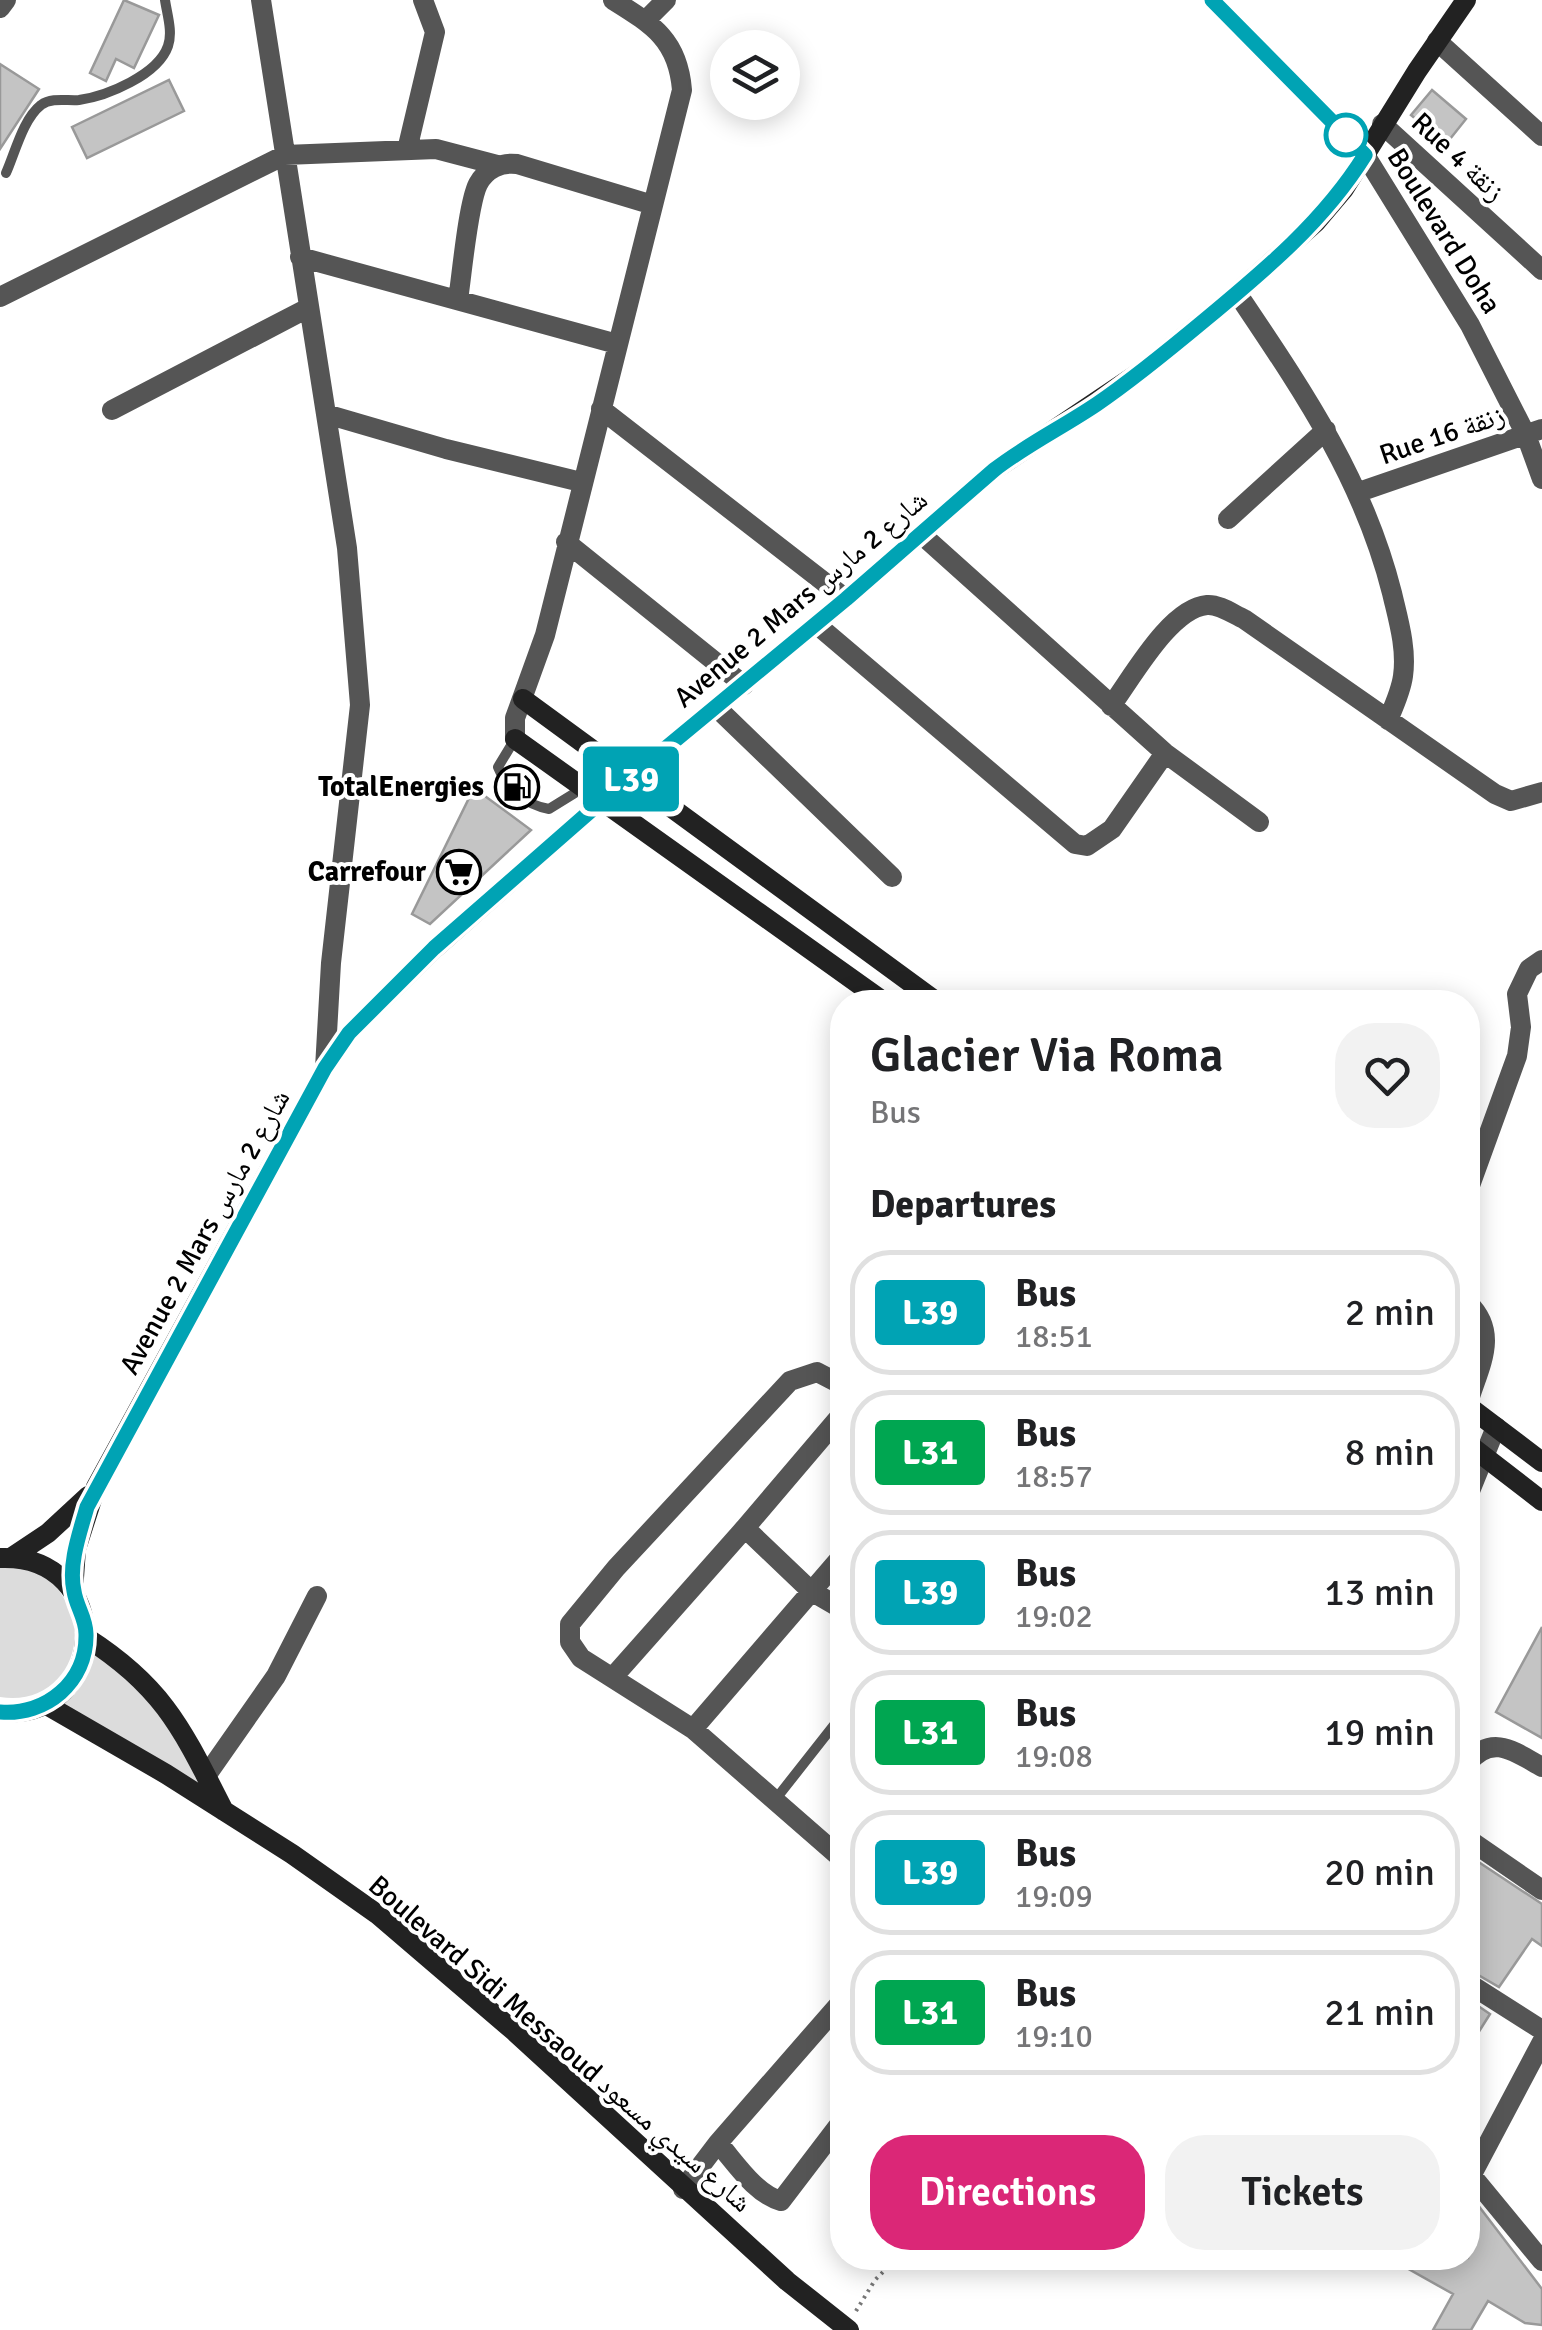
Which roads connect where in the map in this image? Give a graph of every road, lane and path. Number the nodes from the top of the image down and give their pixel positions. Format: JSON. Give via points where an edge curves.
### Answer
{"nodes":[{"id":1,"x":6,"y":0,"type":"edge"},
{"id":2,"x":164,"y":0,"type":"edge"},
{"id":3,"x":261,"y":0,"type":"edge"},
{"id":4,"x":424,"y":0,"type":"edge"},
{"id":5,"x":613,"y":0,"type":"edge"},
{"id":6,"x":666,"y":0,"type":"edge"},
{"id":7,"x":1212,"y":0,"type":"edge"},
{"id":8,"x":1466,"y":0,"type":"edge"},
{"id":9,"x":0,"y":8,"type":"edge"},
{"id":10,"x":646,"y":20,"type":"junction"},
{"id":11,"x":1437,"y":41,"type":"junction"},
{"id":12,"x":1382,"y":124,"type":"junction"},
{"id":13,"x":1542,"y":136,"type":"edge"},
{"id":14,"x":407,"y":150,"type":"junction"},
{"id":15,"x":285,"y":155,"type":"junction"},
{"id":16,"x":1365,"y":155,"type":"junction"},
{"id":17,"x":497,"y":166,"type":"junction"},
{"id":18,"x":6,"y":173,"type":"dead end"},
{"id":19,"x":654,"y":205,"type":"junction"},
{"id":20,"x":300,"y":258,"type":"junction"},
{"id":21,"x":1542,"y":270,"type":"edge"},
{"id":22,"x":1237,"y":293,"type":"junction"},
{"id":23,"x":0,"y":297,"type":"edge"},
{"id":24,"x":458,"y":300,"type":"junction"},
{"id":25,"x":308,"y":308,"type":"junction"},
{"id":26,"x":617,"y":344,"type":"junction"},
{"id":27,"x":601,"y":409,"type":"junction"},
{"id":28,"x":112,"y":410,"type":"dead end"},
{"id":29,"x":326,"y":414,"type":"junction"},
{"id":30,"x":1326,"y":430,"type":"junction"},
{"id":31,"x":1534,"y":432,"type":"edge"},
{"id":32,"x":1542,"y":479,"type":"edge"},
{"id":33,"x":581,"y":482,"type":"junction"},
{"id":34,"x":1359,"y":492,"type":"junction"},
{"id":35,"x":1228,"y":519,"type":"dead end"},
{"id":36,"x":922,"y":534,"type":"junction"},
{"id":37,"x":566,"y":542,"type":"junction"},
{"id":38,"x":846,"y":599,"type":"junction"},
{"id":39,"x":816,"y":624,"type":"junction"},
{"id":40,"x":744,"y":685,"type":"junction"},
{"id":41,"x":523,"y":699,"type":"junction"},
{"id":42,"x":1111,"y":706,"type":"junction"},
{"id":43,"x":716,"y":707,"type":"junction"},
{"id":44,"x":1388,"y":720,"type":"junction"},
{"id":45,"x":514,"y":740,"type":"junction"},
{"id":46,"x":1165,"y":754,"type":"junction"},
{"id":47,"x":632,"y":778,"type":"junction"},
{"id":48,"x":584,"y":787,"type":"junction"},
{"id":49,"x":1542,"y":792,"type":"edge"},
{"id":50,"x":603,"y":800,"type":"junction"},
{"id":51,"x":1258,"y":822,"type":"dead end"},
{"id":52,"x":892,"y":878,"type":"dead end"},
{"id":53,"x":1542,"y":960,"type":"edge"},
{"id":54,"x":867,"y":990,"type":"edge"},
{"id":55,"x":921,"y":990,"type":"edge"},
{"id":56,"x":325,"y":1068,"type":"junction"},
{"id":57,"x":1480,"y":1158,"type":"edge"},
{"id":58,"x":1480,"y":1320,"type":"edge"},
{"id":59,"x":1480,"y":1362,"type":"edge"},
{"id":60,"x":830,"y":1379,"type":"edge"},
{"id":61,"x":1480,"y":1415,"type":"edge"},
{"id":62,"x":830,"y":1428,"type":"edge"},
{"id":63,"x":1496,"y":1428,"type":"junction"},
{"id":64,"x":1480,"y":1446,"type":"edge"},
{"id":65,"x":1480,"y":1453,"type":"edge"},
{"id":66,"x":1542,"y":1462,"type":"edge"},
{"id":67,"x":96,"y":1487,"type":"junction"},
{"id":68,"x":1542,"y":1501,"type":"edge"},
{"id":69,"x":745,"y":1528,"type":"junction"},
{"id":70,"x":6,"y":1558,"type":"edge"},
{"id":71,"x":830,"y":1570,"type":"edge"},
{"id":72,"x":811,"y":1591,"type":"junction"},
{"id":73,"x":74,"y":1592,"type":"junction"},
{"id":74,"x":317,"y":1596,"type":"dead end"},
{"id":75,"x":830,"y":1601,"type":"edge"},
{"id":76,"x":87,"y":1638,"type":"junction"},
{"id":77,"x":614,"y":1678,"type":"junction"},
{"id":78,"x":45,"y":1704,"type":"junction"},
{"id":79,"x":0,"y":1712,"type":"edge"},
{"id":80,"x":693,"y":1730,"type":"junction"},
{"id":81,"x":830,"y":1730,"type":"edge"},
{"id":82,"x":1480,"y":1750,"type":"edge"},
{"id":83,"x":1542,"y":1767,"type":"edge"},
{"id":84,"x":206,"y":1776,"type":"junction"},
{"id":85,"x":775,"y":1800,"type":"junction"},
{"id":86,"x":225,"y":1812,"type":"junction"},
{"id":87,"x":1480,"y":1847,"type":"edge"},
{"id":88,"x":830,"y":1848,"type":"edge"},
{"id":89,"x":1542,"y":1890,"type":"edge"},
{"id":90,"x":1480,"y":1990,"type":"edge"},
{"id":91,"x":830,"y":2015,"type":"edge"},
{"id":92,"x":1542,"y":2030,"type":"edge"},
{"id":93,"x":1542,"y":2042,"type":"edge"},
{"id":94,"x":830,"y":2137,"type":"edge"},
{"id":95,"x":718,"y":2143,"type":"junction"},
{"id":96,"x":1480,"y":2153,"type":"edge"},
{"id":97,"x":1480,"y":2186,"type":"edge"},
{"id":98,"x":683,"y":2188,"type":"junction"},
{"id":99,"x":1542,"y":2261,"type":"edge"},
{"id":100,"x":885,"y":2270,"type":"edge"},
{"id":101,"x":848,"y":2329,"type":"edge"}],
"edges":[{"from":1,"to":9,"type":"street"},
{"from":2,"to":18,"type":"lane","via":[[168,46],[152,68],[85,99],[46,102],[30,118]]},
{"from":3,"to":15,"type":"street"},
{"from":4,"to":14,"type":"street","via":[[435,32]]},
{"from":5,"to":10,"type":"street"},
{"from":6,"to":10,"type":"street"},
{"from":7,"to":16,"type":"street","name":"Boulevard Doha"},
{"from":8,"to":11,"type":"street","name":"Avenue 2 Mars شارع 2 مارس"},
{"from":10,"to":19,"type":"street","via":[[677,56],[682,90]]},
{"from":11,"to":12,"type":"street","name":"Avenue 2 Mars شارع 2 مارس"},
{"from":11,"to":13,"type":"street"},
{"from":12,"to":16,"type":"street","name":"Avenue 2 Mars شارع 2 مارس"},
{"from":12,"to":21,"type":"street","name":"Rue 4 زنقة"},
{"from":14,"to":15,"type":"street"},
{"from":14,"to":17,"type":"street","via":[[436,149]]},
{"from":15,"to":20,"type":"street"},
{"from":15,"to":23,"type":"street"},
{"from":16,"to":22,"type":"street","name":"Avenue 2 Mars شارع 2 مارس","via":[[1316,222]]},
{"from":16,"to":31,"type":"street","name":"Boulevard Doha"},
{"from":17,"to":19,"type":"street","via":[[517,164]]},
{"from":17,"to":24,"type":"street","via":[[475,191]]},
{"from":19,"to":26,"type":"street"},
{"from":20,"to":24,"type":"street"},
{"from":20,"to":25,"type":"street"},
{"from":22,"to":30,"type":"street"},
{"from":22,"to":36,"type":"street","name":"Avenue 2 Mars شارع 2 مارس","via":[[1116,390],[1018,452]]},
{"from":24,"to":26,"type":"street"},
{"from":25,"to":28,"type":"street"},
{"from":25,"to":29,"type":"street"},
{"from":26,"to":27,"type":"street"},
{"from":27,"to":33,"type":"street"},
{"from":27,"to":38,"type":"street"},
{"from":29,"to":33,"type":"street"},
{"from":29,"to":56,"type":"street","via":[[360,705],[330,963]]},
{"from":30,"to":34,"type":"street"},
{"from":30,"to":35,"type":"street"},
{"from":31,"to":32,"type":"street","name":"Boulevard Doha"},
{"from":31,"to":34,"type":"street","name":"Rue 16 زنقة"},
{"from":33,"to":37,"type":"street"},
{"from":34,"to":44,"type":"street","via":[[1402,634],[1403,675]]},
{"from":36,"to":38,"type":"street","name":"Avenue 2 Mars شارع 2 مارس"},
{"from":36,"to":42,"type":"street"},
{"from":37,"to":40,"type":"street"},
{"from":37,"to":41,"type":"street"},
{"from":38,"to":39,"type":"street","name":"Avenue 2 Mars شارع 2 مارس"},
{"from":39,"to":40,"type":"street","name":"Avenue 2 Mars شارع 2 مارس"},
{"from":39,"to":46,"type":"street","via":[[1075,844],[1087,846],[1112,829]]},
{"from":40,"to":43,"type":"street","name":"Avenue 2 Mars شارع 2 مارس"},
{"from":41,"to":45,"type":"street"},
{"from":41,"to":47,"type":"street"},
{"from":42,"to":44,"type":"street","via":[[1175,619],[1205,604],[1244,619]]},
{"from":42,"to":46,"type":"street"},
{"from":43,"to":47,"type":"street","name":"Avenue 2 Mars شارع 2 مارس"},
{"from":43,"to":52,"type":"street"},
{"from":44,"to":49,"type":"street","via":[[1495,794],[1511,800]]},
{"from":45,"to":48,"type":"street"},
{"from":45,"to":48,"type":"lane","via":[[498,768],[536,807],[549,809]]},
{"from":46,"to":51,"type":"street"},
{"from":47,"to":50,"type":"street","name":"Avenue 2 Mars شارع 2 مارس"},
{"from":47,"to":55,"type":"street"},
{"from":48,"to":50,"type":"street"},
{"from":50,"to":54,"type":"street"},
{"from":50,"to":56,"type":"street","name":"Avenue 2 Mars شارع 2 مارس","via":[[434,948],[349,1033]]},
{"from":53,"to":57,"type":"street","via":[[1529,969],[1517,994],[1517,1056]]},
{"from":56,"to":67,"type":"street","name":"Avenue 2 Mars شارع 2 مارس"},
{"from":58,"to":59,"type":"street","via":[[1486,1341]]},
{"from":60,"to":77,"type":"street","via":[[817,1372],[790,1381],[570,1624],[570,1642],[581,1658]]},
{"from":61,"to":63,"type":"street"},
{"from":62,"to":69,"type":"street"},
{"from":63,"to":64,"type":"street"},
{"from":63,"to":66,"type":"street"},
{"from":65,"to":68,"type":"street"},
{"from":67,"to":70,"type":"street","name":"Avenue 2 Mars شارع 2 مارس","via":[[65,1519]]},
{"from":67,"to":73,"type":"street","name":"Avenue 2 Mars شارع 2 مارس","via":[[81,1528]]},
{"from":69,"to":72,"type":"street"},
{"from":69,"to":77,"type":"street"},
{"from":70,"to":73,"type":"street","via":[[40,1564]]},
{"from":71,"to":72,"type":"street"},
{"from":72,"to":75,"type":"street"},
{"from":72,"to":80,"type":"street"},
{"from":73,"to":76,"type":"street"},
{"from":74,"to":84,"type":"street","via":[[276,1676]]},
{"from":76,"to":78,"type":"street","via":[[70,1684]]},
{"from":76,"to":84,"type":"street","via":[[153,1689]]},
{"from":77,"to":80,"type":"street"},
{"from":78,"to":79,"type":"street"},
{"from":78,"to":86,"type":"street","name":"Boulevard Sidi Messaoud شارع سيدي مسعود"},
{"from":80,"to":85,"type":"street"},
{"from":81,"to":85,"type":"lane"},
{"from":82,"to":83,"type":"street","via":[[1509,1750]]},
{"from":84,"to":86,"type":"street"},
{"from":85,"to":88,"type":"street"},
{"from":86,"to":98,"type":"street","name":"Boulevard Sidi Messaoud شارع سيدي مسعود","via":[[377,1914]]},
{"from":87,"to":89,"type":"street"},
{"from":90,"to":92,"type":"street"},
{"from":91,"to":95,"type":"street"},
{"from":93,"to":96,"type":"street"},
{"from":94,"to":95,"type":"street","via":[[781,2201],[758,2187]]},
{"from":95,"to":98,"type":"street"},
{"from":97,"to":99,"type":"street"},
{"from":98,"to":101,"type":"street","name":"Boulevard Sidi Messaoud شارع سيدي مسعود"},
{"from":100,"to":101,"type":"path"}]}
